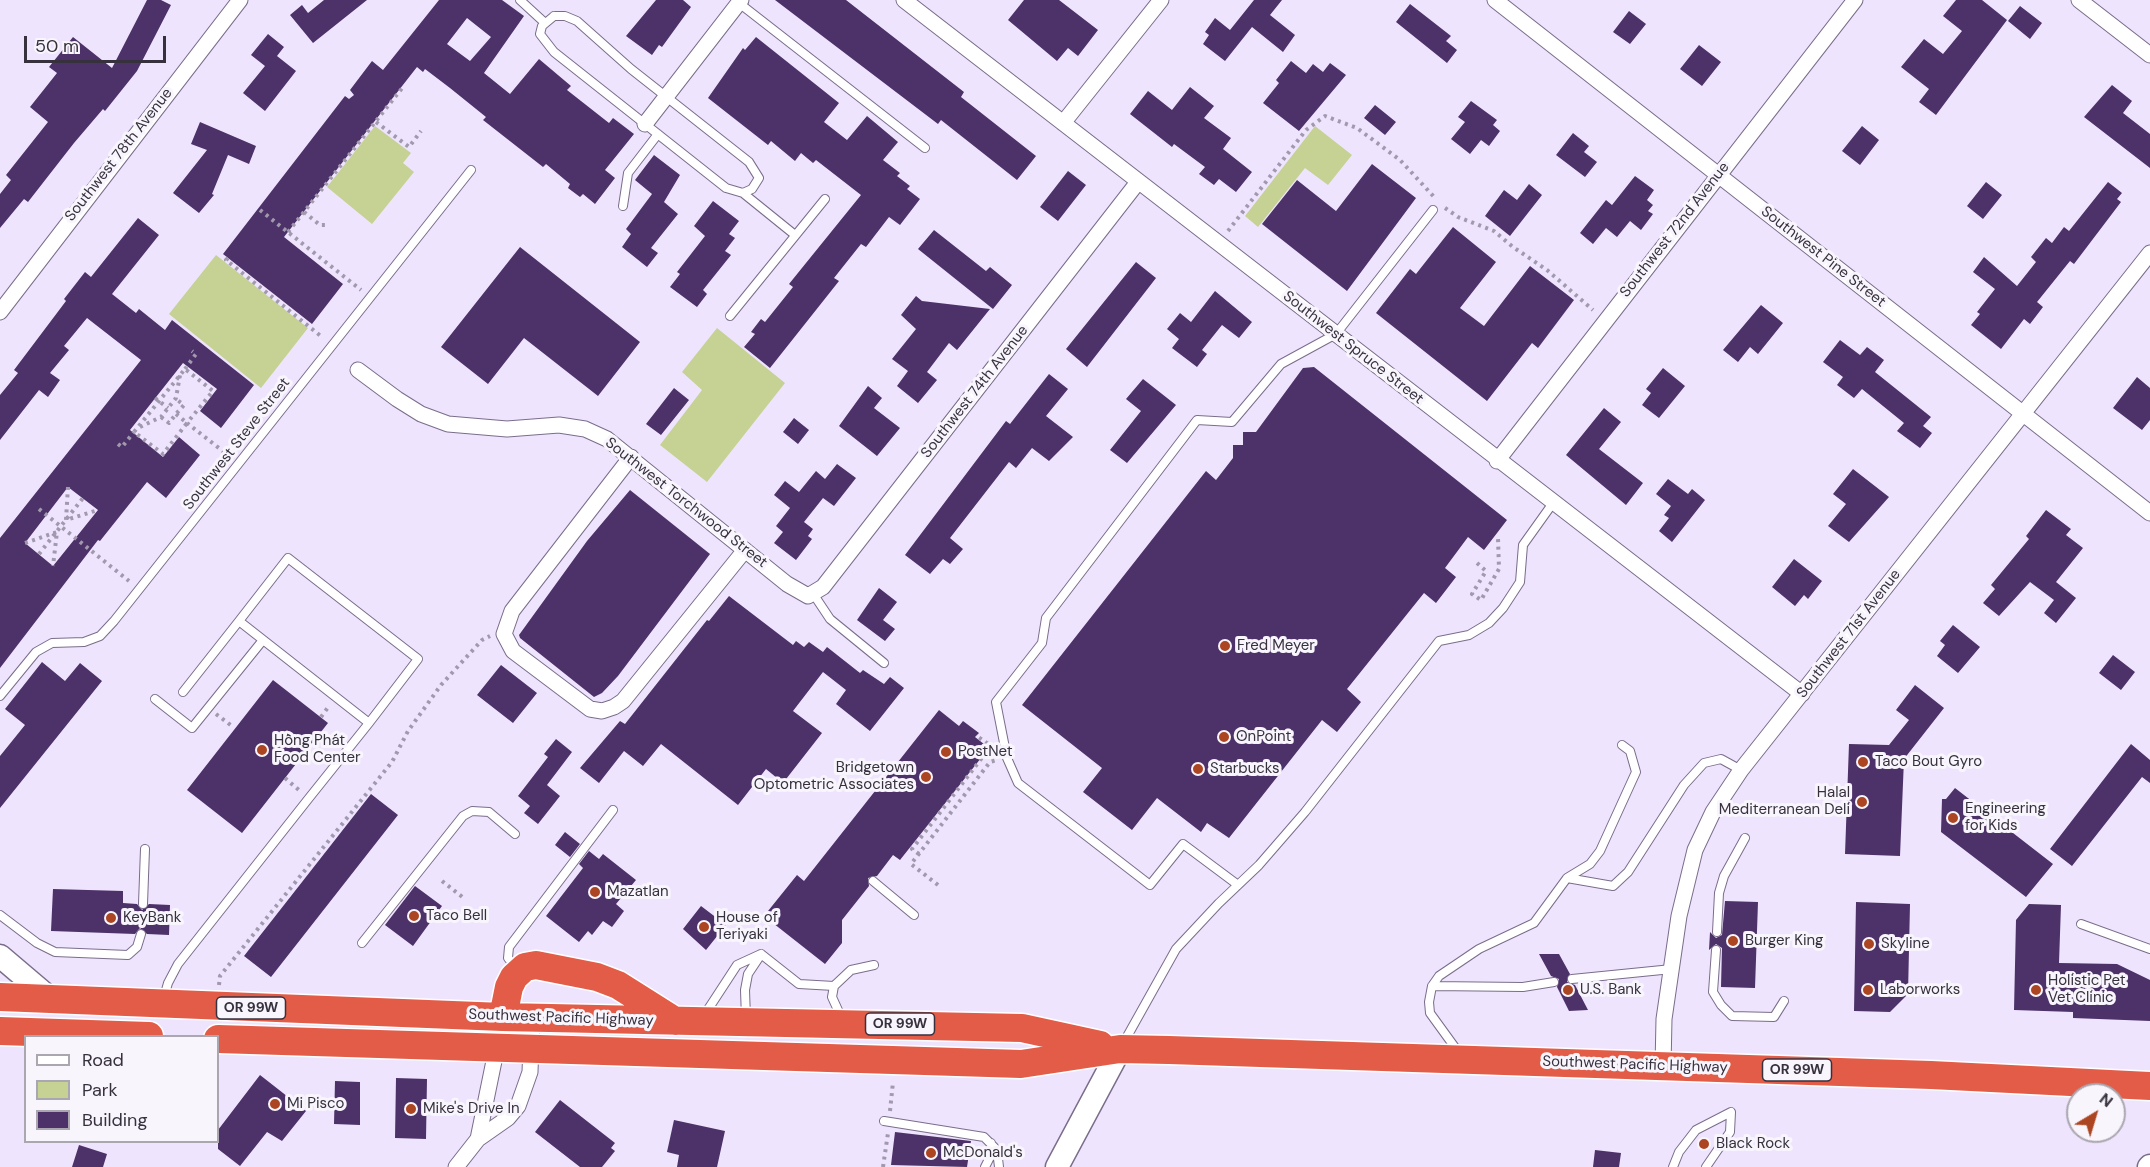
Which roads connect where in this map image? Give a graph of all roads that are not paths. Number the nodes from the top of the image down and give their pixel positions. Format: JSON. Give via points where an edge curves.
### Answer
{"nodes":[{"id":1,"x":240,"y":0,"type":"edge"},
{"id":2,"x":520,"y":0,"type":"edge"},
{"id":3,"x":904,"y":0,"type":"edge"},
{"id":4,"x":1161,"y":0,"type":"edge"},
{"id":5,"x":1497,"y":0,"type":"edge"},
{"id":6,"x":1855,"y":0,"type":"edge"},
{"id":7,"x":2079,"y":0,"type":"edge"},
{"id":8,"x":738,"y":1,"type":"edge"},
{"id":9,"x":545,"y":23,"type":"junction"},
{"id":10,"x":2150,"y":55,"type":"edge"},
{"id":11,"x":666,"y":96,"type":"junction"},
{"id":12,"x":645,"y":123,"type":"junction"},
{"id":13,"x":1063,"y":123,"type":"junction"},
{"id":14,"x":658,"y":134,"type":"junction"},
{"id":15,"x":925,"y":148,"type":"dead end"},
{"id":16,"x":471,"y":170,"type":"dead end"},
{"id":17,"x":1717,"y":174,"type":"junction"},
{"id":18,"x":1138,"y":182,"type":"junction"},
{"id":19,"x":743,"y":193,"type":"junction"},
{"id":20,"x":825,"y":199,"type":"dead end"},
{"id":21,"x":623,"y":206,"type":"dead end"},
{"id":22,"x":1433,"y":210,"type":"dead end"},
{"id":23,"x":795,"y":235,"type":"junction"},
{"id":24,"x":2150,"y":253,"type":"edge"},
{"id":25,"x":0,"y":312,"type":"edge"},
{"id":26,"x":730,"y":315,"type":"dead end"},
{"id":27,"x":1336,"y":334,"type":"junction"},
{"id":28,"x":358,"y":370,"type":"dead end"},
{"id":29,"x":2024,"y":414,"type":"junction"},
{"id":30,"x":631,"y":457,"type":"junction"},
{"id":31,"x":1497,"y":460,"type":"junction"},
{"id":32,"x":1553,"y":503,"type":"junction"},
{"id":33,"x":2150,"y":513,"type":"edge"},
{"id":34,"x":745,"y":550,"type":"junction"},
{"id":35,"x":811,"y":595,"type":"junction"},
{"id":36,"x":239,"y":621,"type":"junction"},
{"id":37,"x":263,"y":640,"type":"junction"},
{"id":38,"x":884,"y":663,"type":"dead end"},
{"id":39,"x":183,"y":692,"type":"dead end"},
{"id":40,"x":1802,"y":694,"type":"junction"},
{"id":41,"x":0,"y":696,"type":"edge"},
{"id":42,"x":155,"y":699,"type":"dead end"},
{"id":43,"x":369,"y":723,"type":"junction"},
{"id":44,"x":1622,"y":745,"type":"dead end"},
{"id":45,"x":1741,"y":770,"type":"junction"},
{"id":46,"x":613,"y":810,"type":"dead end"},
{"id":47,"x":515,"y":834,"type":"dead end"},
{"id":48,"x":1745,"y":838,"type":"dead end"},
{"id":49,"x":145,"y":849,"type":"dead end"},
{"id":50,"x":1567,"y":878,"type":"junction"},
{"id":51,"x":873,"y":881,"type":"dead end"},
{"id":52,"x":1238,"y":885,"type":"junction"},
{"id":53,"x":142,"y":904,"type":"dead end"},
{"id":54,"x":0,"y":915,"type":"edge"},
{"id":55,"x":914,"y":915,"type":"dead end"},
{"id":56,"x":2081,"y":924,"type":"dead end"},
{"id":57,"x":1717,"y":932,"type":"dead end"},
{"id":58,"x":141,"y":934,"type":"dead end"},
{"id":59,"x":362,"y":943,"type":"dead end"},
{"id":60,"x":1716,"y":950,"type":"dead end"},
{"id":61,"x":2150,"y":950,"type":"edge"},
{"id":62,"x":761,"y":954,"type":"junction"},
{"id":63,"x":0,"y":956,"type":"edge"},
{"id":64,"x":874,"y":965,"type":"dead end"},
{"id":65,"x":1672,"y":969,"type":"junction"},
{"id":66,"x":519,"y":971,"type":"junction"},
{"id":67,"x":1572,"y":979,"type":"dead end"},
{"id":68,"x":1554,"y":982,"type":"dead end"},
{"id":69,"x":834,"y":986,"type":"junction"},
{"id":70,"x":1432,"y":986,"type":"junction"},
{"id":71,"x":0,"y":997,"type":"edge"},
{"id":72,"x":53,"y":1001,"type":"junction"},
{"id":73,"x":1784,"y":1001,"type":"dead end"},
{"id":74,"x":162,"y":1005,"type":"junction"},
{"id":75,"x":503,"y":1017,"type":"junction"},
{"id":76,"x":532,"y":1017,"type":"junction"},
{"id":77,"x":689,"y":1022,"type":"junction"},
{"id":78,"x":747,"y":1022,"type":"junction"},
{"id":79,"x":844,"y":1023,"type":"junction"},
{"id":80,"x":0,"y":1031,"type":"edge"},
{"id":81,"x":119,"y":1035,"type":"edge"},
{"id":82,"x":219,"y":1039,"type":"edge"},
{"id":83,"x":496,"y":1048,"type":"junction"},
{"id":84,"x":1120,"y":1049,"type":"junction"},
{"id":85,"x":532,"y":1050,"type":"junction"},
{"id":86,"x":1464,"y":1059,"type":"junction"},
{"id":87,"x":1663,"y":1066,"type":"junction"},
{"id":88,"x":2150,"y":1086,"type":"edge"},
{"id":89,"x":884,"y":1121,"type":"dead end"},
{"id":90,"x":478,"y":1139,"type":"junction"},
{"id":91,"x":991,"y":1142,"type":"junction"},
{"id":92,"x":456,"y":1167,"type":"edge"},
{"id":93,"x":985,"y":1167,"type":"edge"},
{"id":94,"x":999,"y":1167,"type":"edge"},
{"id":95,"x":1058,"y":1167,"type":"edge"},
{"id":96,"x":1672,"y":1167,"type":"edge"},
{"id":97,"x":1706,"y":1167,"type":"edge"}],
"edges":[{"from":1,"to":25,"type":"street","name":"Southwest 78th Avenue"},
{"from":2,"to":9,"type":"lane"},
{"from":3,"to":13,"type":"street","name":"Southwest Spruce Street"},
{"from":4,"to":13,"type":"street"},
{"from":5,"to":17,"type":"street","name":"Southwest Pine Street"},
{"from":6,"to":17,"type":"street","name":"Southwest 72nd Avenue"},
{"from":7,"to":10,"type":"street"},
{"from":8,"to":11,"type":"street"},
{"from":8,"to":15,"type":"lane"},
{"from":9,"to":11,"type":"lane","via":[[554,16],[577,21]]},
{"from":9,"to":12,"type":"lane","via":[[540,34],[554,52]]},
{"from":11,"to":12,"type":"street"},
{"from":11,"to":19,"type":"lane","via":[[757,172],[756,184]]},
{"from":12,"to":14,"type":"lane"},
{"from":13,"to":18,"type":"street","name":"Southwest Spruce Street"},
{"from":14,"to":19,"type":"lane","via":[[726,188]]},
{"from":14,"to":21,"type":"lane","via":[[628,173]]},
{"from":16,"to":41,"type":"lane","name":"Southwest Steve Street","via":[[100,636],[84,642],[52,644],[36,652]]},
{"from":17,"to":29,"type":"street","name":"Southwest Pine Street"},
{"from":17,"to":31,"type":"street","name":"Southwest 72nd Avenue"},
{"from":18,"to":27,"type":"street","name":"Southwest Spruce Street"},
{"from":18,"to":35,"type":"street","name":"Southwest 74th Avenue","via":[[823,587]]},
{"from":19,"to":23,"type":"lane"},
{"from":20,"to":23,"type":"lane"},
{"from":22,"to":27,"type":"lane"},
{"from":23,"to":26,"type":"lane"},
{"from":24,"to":29,"type":"street","name":"Southwest 71st Avenue"},
{"from":27,"to":31,"type":"street","name":"Southwest Spruce Street"},
{"from":27,"to":52,"type":"lane","via":[[1281,364],[1232,422],[1197,420],[1046,618],[1042,643],[996,702],[1007,758],[1018,783],[1150,885],[1183,844]]},
{"from":28,"to":30,"type":"street","name":"Southwest Torchwood Street","via":[[397,399],[448,424],[507,429],[559,425],[585,429]]},
{"from":29,"to":33,"type":"street","name":"Southwest Pine Street"},
{"from":29,"to":40,"type":"street","name":"Southwest 71st Avenue"},
{"from":30,"to":34,"type":"street","name":"Southwest Torchwood Street"},
{"from":30,"to":34,"type":"street","via":[[512,611],[504,634],[513,651],[590,709],[614,707],[623,701]]},
{"from":31,"to":32,"type":"street","name":"Southwest Spruce Street"},
{"from":32,"to":40,"type":"street","name":"Southwest Spruce Street"},
{"from":32,"to":52,"type":"lane","via":[[1523,545],[1520,582],[1503,608],[1490,623],[1469,635],[1439,641],[1305,812]]},
{"from":34,"to":35,"type":"street","name":"Southwest Torchwood Street","via":[[787,584]]},
{"from":35,"to":38,"type":"lane","via":[[830,619]]},
{"from":36,"to":37,"type":"lane"},
{"from":36,"to":39,"type":"lane"},
{"from":36,"to":43,"type":"lane","via":[[288,558],[418,659]]},
{"from":37,"to":42,"type":"lane","via":[[192,728]]},
{"from":37,"to":43,"type":"lane"},
{"from":40,"to":45,"type":"street","name":"Southwest 71st Avenue"},
{"from":43,"to":74,"type":"lane","via":[[178,964]]},
{"from":44,"to":50,"type":"lane","via":[[1630,751],[1636,772],[1600,852],[1590,864]]},
{"from":45,"to":50,"type":"lane","via":[[1721,759],[1704,763],[1694,772],[1628,872],[1614,886]]},
{"from":45,"to":65,"type":"street","name":"Southwest 71st Avenue","via":[[1713,812],[1695,850],[1679,916]]},
{"from":46,"to":66,"type":"lane","via":[[509,946],[508,958]]},
{"from":47,"to":59,"type":"lane","via":[[489,812],[472,811],[463,816]]},
{"from":48,"to":57,"type":"lane","via":[[1724,876]]},
{"from":49,"to":53,"type":"lane"},
{"from":50,"to":70,"type":"lane","via":[[1534,923],[1479,949],[1439,976]]},
{"from":51,"to":55,"type":"lane"},
{"from":52,"to":84,"type":"lane","via":[[1176,949]]},
{"from":54,"to":58,"type":"lane","via":[[55,952],[129,955]]},
{"from":56,"to":61,"type":"lane"},
{"from":60,"to":73,"type":"lane","via":[[1713,992],[1732,1016],[1774,1017]]},
{"from":62,"to":69,"type":"lane","via":[[799,984]]},
{"from":62,"to":77,"type":"lane","via":[[738,965]]},
{"from":62,"to":78,"type":"lane","via":[[748,974]]},
{"from":63,"to":72,"type":"main road"},
{"from":64,"to":69,"type":"lane","via":[[851,970]]},
{"from":65,"to":67,"type":"lane"},
{"from":65,"to":87,"type":"street","name":"Southwest 71st Avenue","via":[[1664,1019]]},
{"from":66,"to":75,"type":"highway","via":[[509,987]]},
{"from":66,"to":77,"type":"highway","via":[[536,965],[597,977]]},
{"from":68,"to":70,"type":"lane","via":[[1523,987]]},
{"from":69,"to":79,"type":"lane","via":[[832,997]]},
{"from":70,"to":86,"type":"lane","via":[[1430,1013]]},
{"from":71,"to":72,"type":"highway","name":"Southwest Pacific Highway","number":"OR 99W"},
{"from":72,"to":74,"type":"highway","name":"Southwest Pacific Highway","number":"OR 99W"},
{"from":74,"to":75,"type":"highway","name":"Southwest Pacific Highway","number":"OR 99W"},
{"from":75,"to":76,"type":"highway","name":"Southwest Pacific Highway","number":"OR 99W"},
{"from":75,"to":83,"type":"street"},
{"from":76,"to":77,"type":"highway","name":"Southwest Pacific Highway","number":"OR 99W"},
{"from":76,"to":85,"type":"street"},
{"from":77,"to":78,"type":"highway","name":"Southwest Pacific Highway","number":"OR 99W"},
{"from":78,"to":79,"type":"highway","name":"Southwest Pacific Highway","number":"OR 99W"},
{"from":79,"to":84,"type":"highway","name":"Southwest Pacific Highway","number":"OR 99W","via":[[1022,1028]]},
{"from":80,"to":81,"type":"highway"},
{"from":82,"to":83,"type":"highway","name":"Southwest Pacific Highway","number":"OR 99W"},
{"from":83,"to":85,"type":"highway","name":"Southwest Pacific Highway","number":"OR 99W"},
{"from":83,"to":90,"type":"street"},
{"from":84,"to":85,"type":"highway","name":"Southwest Pacific Highway","number":"OR 99W","via":[[1021,1064]]},
{"from":84,"to":86,"type":"highway","name":"Southwest Pacific Highway","number":"OR 99W"},
{"from":84,"to":95,"type":"main road"},
{"from":85,"to":90,"type":"street","via":[[527,1084],[518,1106]]},
{"from":86,"to":87,"type":"highway","name":"Southwest Pacific Highway","number":"OR 99W"},
{"from":87,"to":88,"type":"highway","name":"Southwest Pacific Highway","number":"OR 99W"},
{"from":89,"to":91,"type":"lane","via":[[978,1135]]},
{"from":90,"to":92,"type":"street"},
{"from":91,"to":93,"type":"lane","via":[[992,1152]]},
{"from":91,"to":94,"type":"lane","via":[[997,1150]]},
{"from":96,"to":97,"type":"lane","via":[[1696,1130],[1731,1112],[1730,1132]]}]}
